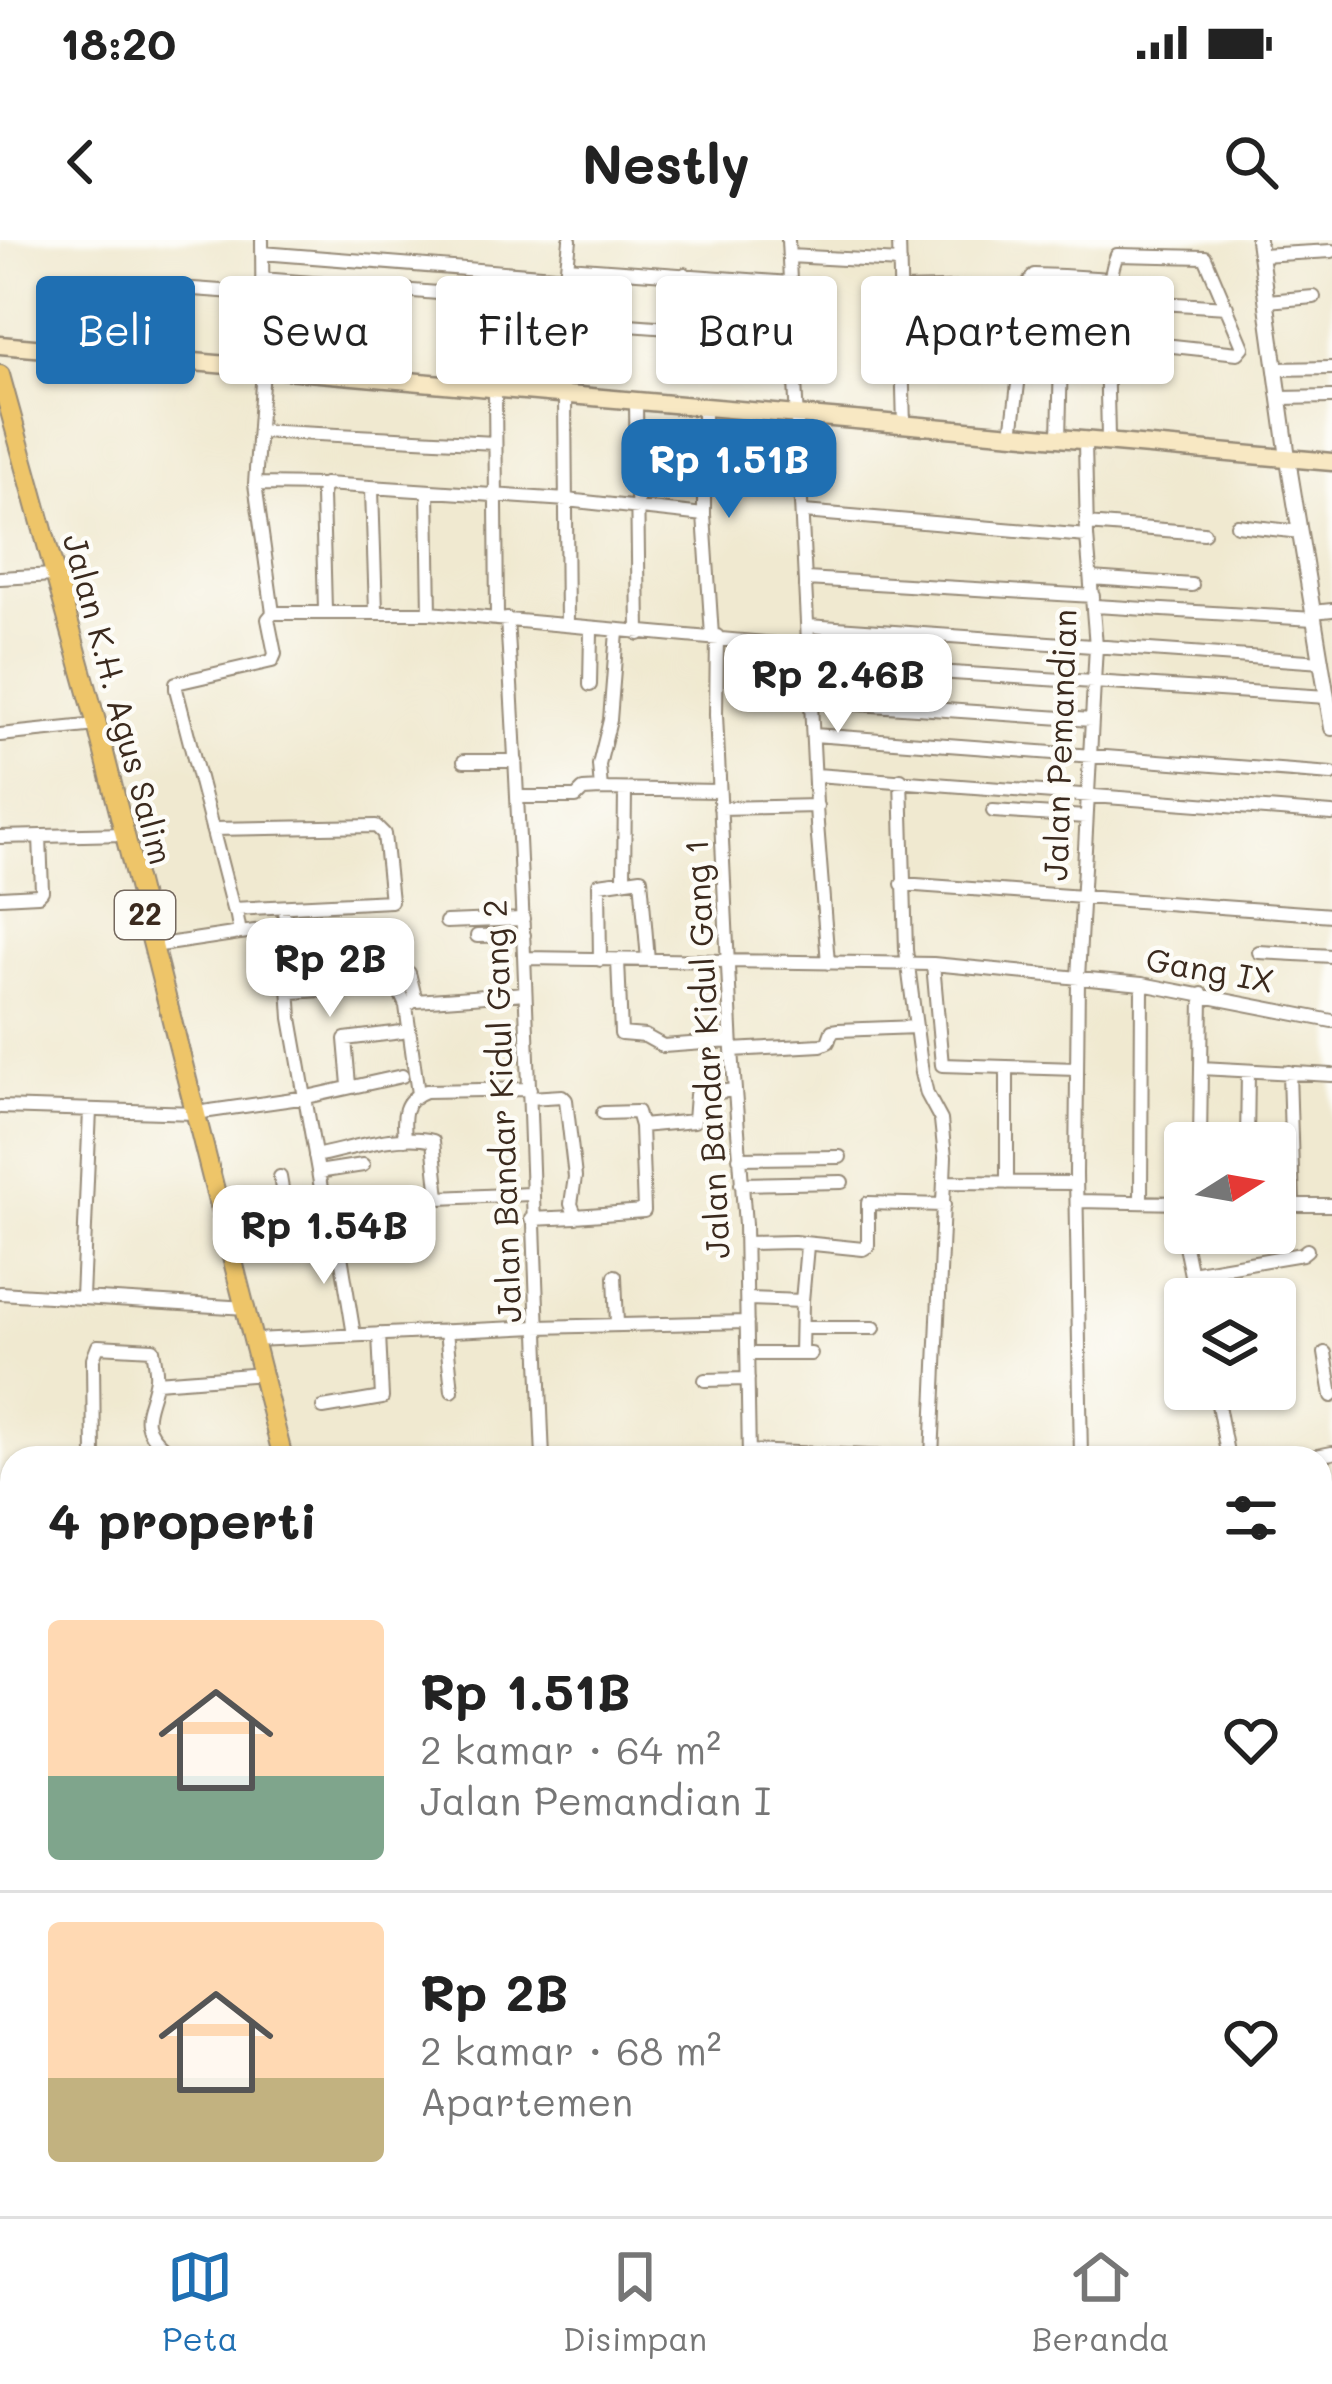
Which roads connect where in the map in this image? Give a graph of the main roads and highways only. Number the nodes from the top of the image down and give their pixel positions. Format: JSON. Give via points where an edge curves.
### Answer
{"nodes":[{"id":1,"x":0,"y":345,"type":"edge"},
{"id":2,"x":0,"y":374,"type":"edge"},
{"id":3,"x":1332,"y":462,"type":"edge"},
{"id":4,"x":281,"y":1446,"type":"edge"}],
"edges":[{"from":1,"to":3,"type":"main road"},
{"from":2,"to":4,"type":"highway","name":"Jalan K.H. Agus Salim","number":"22"}]}
